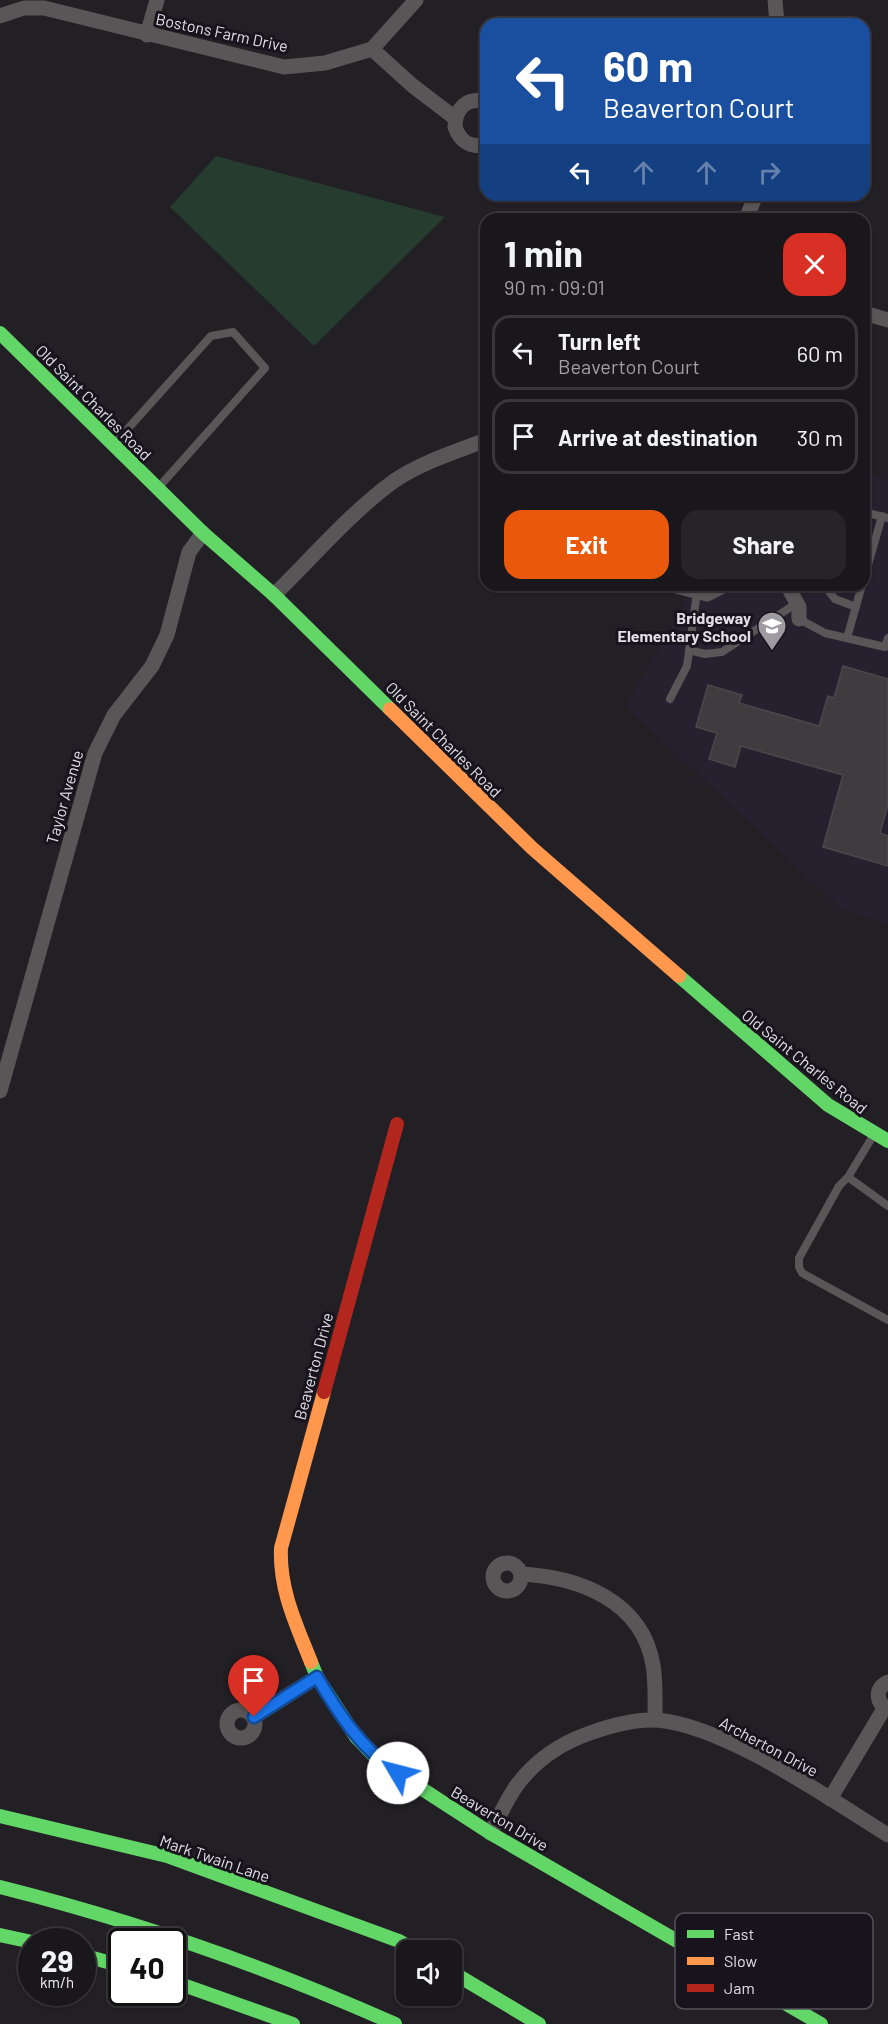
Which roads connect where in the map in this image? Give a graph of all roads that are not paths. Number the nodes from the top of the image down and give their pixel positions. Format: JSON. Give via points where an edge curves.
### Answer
{"nodes":[{"id":1,"x":157,"y":0,"type":"edge"},
{"id":2,"x":416,"y":0,"type":"edge"},
{"id":3,"x":775,"y":0,"type":"edge"},
{"id":4,"x":0,"y":16,"type":"edge"},
{"id":5,"x":776,"y":18,"type":"edge"},
{"id":6,"x":147,"y":35,"type":"junction"},
{"id":7,"x":372,"y":49,"type":"junction"},
{"id":8,"x":480,"y":101,"type":"edge"},
{"id":9,"x":455,"y":118,"type":"junction"},
{"id":10,"x":480,"y":144,"type":"edge"},
{"id":11,"x":870,"y":315,"type":"edge"},
{"id":12,"x":888,"y":320,"type":"edge"},
{"id":13,"x":0,"y":333,"type":"edge"},
{"id":14,"x":480,"y":442,"type":"edge"},
{"id":15,"x":114,"y":444,"type":"junction"},
{"id":16,"x":158,"y":488,"type":"junction"},
{"id":17,"x":870,"y":513,"type":"edge"},
{"id":18,"x":885,"y":517,"type":"edge"},
{"id":19,"x":203,"y":532,"type":"junction"},
{"id":20,"x":870,"y":561,"type":"edge"},
{"id":21,"x":693,"y":591,"type":"edge"},
{"id":22,"x":713,"y":591,"type":"edge"},
{"id":23,"x":790,"y":591,"type":"edge"},
{"id":24,"x":829,"y":591,"type":"edge"},
{"id":25,"x":860,"y":591,"type":"edge"},
{"id":26,"x":697,"y":592,"type":"junction"},
{"id":27,"x":274,"y":595,"type":"junction"},
{"id":28,"x":797,"y":603,"type":"junction"},
{"id":29,"x":856,"y":607,"type":"junction"},
{"id":30,"x":799,"y":619,"type":"joint"},
{"id":31,"x":847,"y":638,"type":"junction"},
{"id":32,"x":888,"y":638,"type":"edge"},
{"id":33,"x":887,"y":647,"type":"edge"},
{"id":34,"x":689,"y":650,"type":"junction"},
{"id":35,"x":670,"y":699,"type":"dead end"},
{"id":36,"x":0,"y":1091,"type":"edge"},
{"id":37,"x":397,"y":1124,"type":"dead end"},
{"id":38,"x":874,"y":1135,"type":"junction"},
{"id":39,"x":888,"y":1141,"type":"edge"},
{"id":40,"x":848,"y":1177,"type":"junction"},
{"id":41,"x":888,"y":1206,"type":"edge"},
{"id":42,"x":888,"y":1320,"type":"edge"},
{"id":43,"x":521,"y":1574,"type":"dead end"},
{"id":44,"x":317,"y":1677,"type":"junction"},
{"id":45,"x":888,"y":1682,"type":"edge"},
{"id":46,"x":886,"y":1708,"type":"edge"},
{"id":47,"x":254,"y":1717,"type":"dead end"},
{"id":48,"x":655,"y":1720,"type":"junction"},
{"id":49,"x":830,"y":1799,"type":"junction"},
{"id":50,"x":0,"y":1816,"type":"edge"},
{"id":51,"x":490,"y":1833,"type":"junction"},
{"id":52,"x":888,"y":1835,"type":"edge"},
{"id":53,"x":0,"y":1887,"type":"edge"},
{"id":54,"x":0,"y":1935,"type":"edge"},
{"id":55,"x":18,"y":1939,"type":"edge"},
{"id":56,"x":396,"y":1940,"type":"edge"},
{"id":57,"x":675,"y":1940,"type":"edge"},
{"id":58,"x":462,"y":1978,"type":"edge"},
{"id":59,"x":186,"y":1986,"type":"edge"},
{"id":60,"x":795,"y":2009,"type":"edge"},
{"id":61,"x":293,"y":2024,"type":"edge"},
{"id":62,"x":395,"y":2024,"type":"edge"},
{"id":63,"x":539,"y":2024,"type":"edge"},
{"id":64,"x":821,"y":2024,"type":"edge"}],
"edges":[{"from":1,"to":6,"type":"street"},
{"from":2,"to":7,"type":"street"},
{"from":3,"to":5,"type":"street"},
{"from":4,"to":6,"type":"street","name":"Bostons Farm Drive","via":[[24,8],[44,8]]},
{"from":6,"to":7,"type":"street","name":"Bostons Farm Drive","via":[[284,67],[325,63]]},
{"from":7,"to":9,"type":"street"},
{"from":8,"to":9,"type":"street","via":[[465,104]]},
{"from":9,"to":10,"type":"street","via":[[455,127],[465,142]]},
{"from":11,"to":12,"type":"street"},
{"from":13,"to":15,"type":"main road","name":"Old Saint Charles Road"},
{"from":14,"to":27,"type":"street","via":[[395,481]]},
{"from":15,"to":16,"type":"main road","name":"Old Saint Charles Road"},
{"from":15,"to":16,"type":"lane","via":[[211,336],[233,332],[265,368]]},
{"from":16,"to":19,"type":"main road","name":"Old Saint Charles Road"},
{"from":17,"to":18,"type":"lane"},
{"from":18,"to":20,"type":"lane"},
{"from":19,"to":27,"type":"main road","name":"Old Saint Charles Road"},
{"from":19,"to":36,"type":"street","name":"Taylor Avenue","via":[[189,552],[167,635],[152,666],[114,715],[95,753]]},
{"from":21,"to":26,"type":"street"},
{"from":22,"to":26,"type":"street"},
{"from":23,"to":28,"type":"street"},
{"from":24,"to":29,"type":"lane","via":[[835,599]]},
{"from":25,"to":29,"type":"lane"},
{"from":26,"to":34,"type":"lane"},
{"from":27,"to":38,"type":"main road","name":"Old Saint Charles Road","via":[[532,848],[828,1105]]},
{"from":28,"to":30,"type":"street"},
{"from":28,"to":34,"type":"lane","via":[[722,652],[705,654]]},
{"from":29,"to":31,"type":"lane"},
{"from":30,"to":31,"type":"lane","via":[[825,633]]},
{"from":31,"to":33,"type":"lane"},
{"from":32,"to":33,"type":"lane"},
{"from":34,"to":35,"type":"lane","via":[[687,666]]},
{"from":37,"to":44,"type":"main road","name":"Beaverton Drive","via":[[280,1548],[286,1599]]},
{"from":38,"to":39,"type":"main road","name":"Old Saint Charles Road"},
{"from":38,"to":40,"type":"lane"},
{"from":40,"to":41,"type":"lane"},
{"from":40,"to":42,"type":"lane","via":[[811,1237],[799,1267],[802,1273]]},
{"from":43,"to":48,"type":"street","via":[[567,1579],[588,1586],[626,1613],[644,1638],[653,1664]]},
{"from":44,"to":47,"type":"street"},
{"from":44,"to":51,"type":"main road","name":"Beaverton Drive","via":[[356,1737],[379,1761]]},
{"from":45,"to":46,"type":"street","via":[[880,1687],[878,1696]]},
{"from":46,"to":49,"type":"street"},
{"from":48,"to":49,"type":"street","name":"Archerton Drive","via":[[695,1728],[739,1747]]},
{"from":48,"to":51,"type":"street","name":"Archerton Drive","via":[[605,1728],[573,1739],[545,1756],[517,1785]]},
{"from":49,"to":52,"type":"street","name":"Archerton Drive"},
{"from":50,"to":56,"type":"main road","name":"Mark Twain Lane","via":[[167,1856]]},
{"from":51,"to":57,"type":"main road","name":"Beaverton Drive"},
{"from":53,"to":62,"type":"main road","via":[[189,1941]]},
{"from":54,"to":55,"type":"main road"},
{"from":58,"to":63,"type":"main road"},
{"from":59,"to":61,"type":"main road"},
{"from":60,"to":64,"type":"main road","name":"Beaverton Drive"}]}
